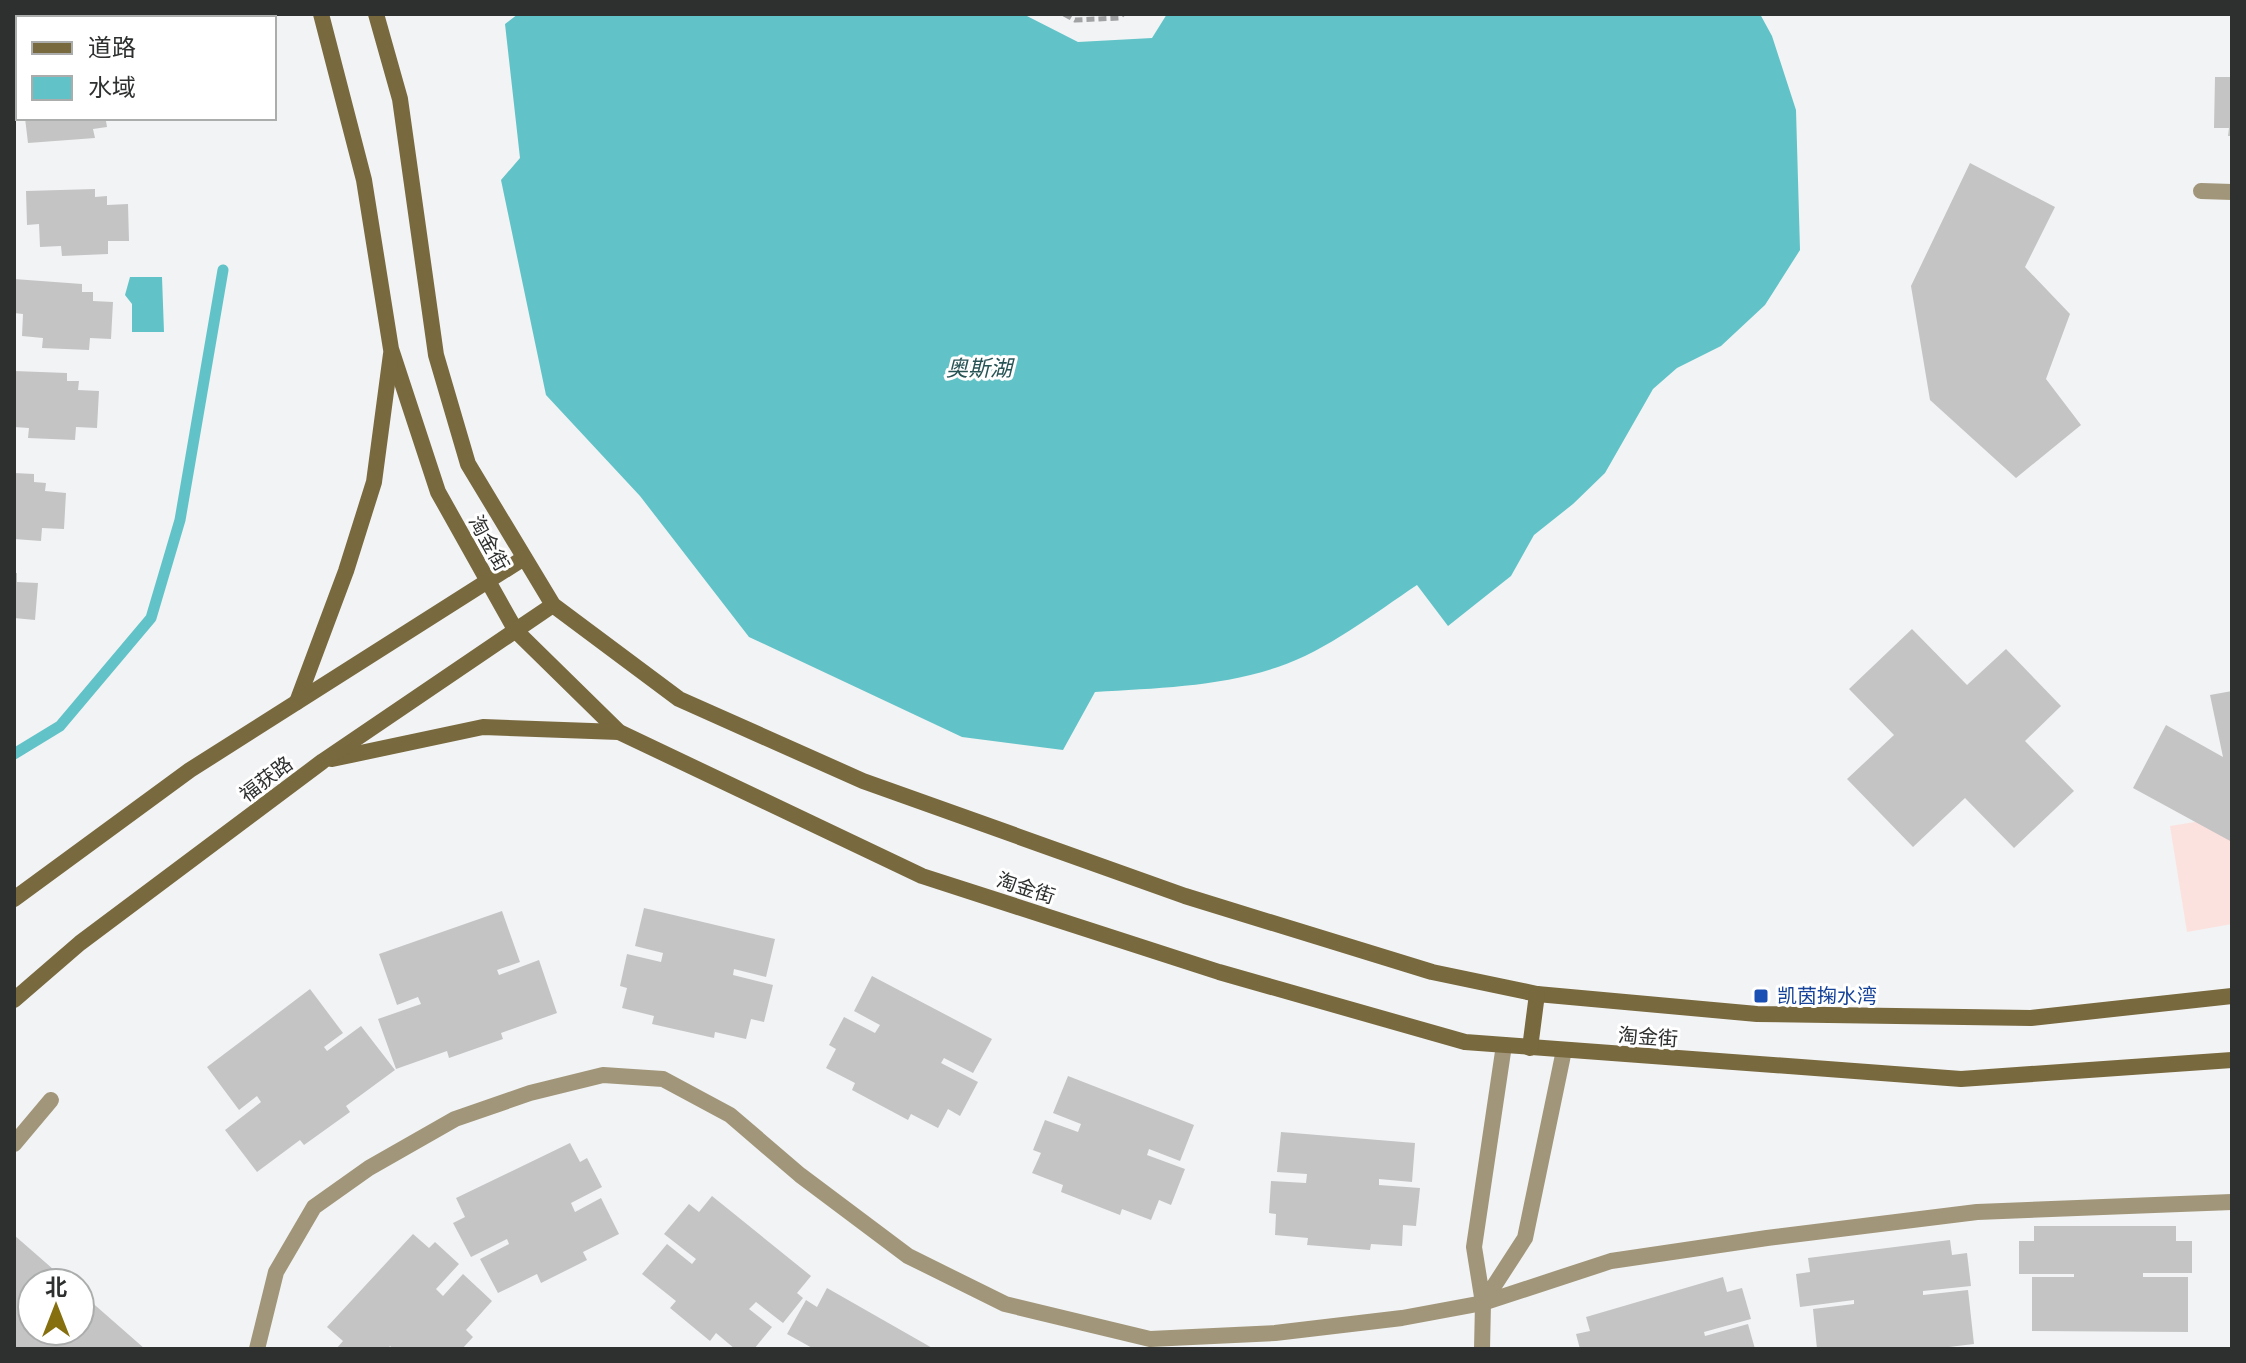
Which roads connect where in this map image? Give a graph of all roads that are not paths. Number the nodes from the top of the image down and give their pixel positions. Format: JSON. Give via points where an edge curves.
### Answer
{"nodes":[{"id":1,"x":321,"y":14,"type":"edge"},
{"id":2,"x":376,"y":14,"type":"edge"},
{"id":3,"x":2201,"y":191,"type":"dead end"},
{"id":4,"x":2232,"y":192,"type":"edge"},
{"id":5,"x":391,"y":349,"type":"junction"},
{"id":6,"x":524,"y":558,"type":"junction"},
{"id":7,"x":487,"y":582,"type":"junction"},
{"id":8,"x":553,"y":605,"type":"junction"},
{"id":9,"x":516,"y":631,"type":"junction"},
{"id":10,"x":297,"y":702,"type":"junction"},
{"id":11,"x":619,"y":732,"type":"junction"},
{"id":12,"x":323,"y":761,"type":"junction"},
{"id":13,"x":14,"y":899,"type":"edge"},
{"id":14,"x":1537,"y":994,"type":"junction"},
{"id":15,"x":2232,"y":996,"type":"edge"},
{"id":16,"x":14,"y":1000,"type":"edge"},
{"id":17,"x":1504,"y":1045,"type":"junction"},
{"id":18,"x":1530,"y":1048,"type":"junction"},
{"id":19,"x":1564,"y":1050,"type":"junction"},
{"id":20,"x":2232,"y":1060,"type":"edge"},
{"id":21,"x":51,"y":1100,"type":"dead end"},
{"id":22,"x":14,"y":1144,"type":"edge"},
{"id":23,"x":2232,"y":1202,"type":"edge"},
{"id":24,"x":1483,"y":1303,"type":"junction"},
{"id":25,"x":257,"y":1349,"type":"edge"},
{"id":26,"x":1482,"y":1349,"type":"edge"}],
"edges":[{"from":1,"to":5,"type":"street","name":"淘金街","via":[[364,180]]},
{"from":2,"to":6,"type":"street","via":[[400,99],[436,355],[468,464]]},
{"from":3,"to":4,"type":"street"},
{"from":5,"to":7,"type":"street","name":"淘金街","via":[[438,492]]},
{"from":5,"to":10,"type":"street","via":[[374,482]]},
{"from":6,"to":7,"type":"street"},
{"from":6,"to":8,"type":"street"},
{"from":7,"to":9,"type":"street","name":"淘金街"},
{"from":7,"to":10,"type":"street"},
{"from":8,"to":9,"type":"street","name":"福获路"},
{"from":8,"to":14,"type":"street","name":"淘金街","via":[[679,699],[863,781],[1185,896],[1432,972]]},
{"from":9,"to":11,"type":"street","name":"淘金街"},
{"from":9,"to":12,"type":"street","name":"福获路"},
{"from":10,"to":13,"type":"street","via":[[190,770]]},
{"from":11,"to":12,"type":"street","via":[[483,727]]},
{"from":11,"to":17,"type":"street","name":"淘金街","via":[[922,876],[1219,972],[1465,1042]]},
{"from":12,"to":16,"type":"street","name":"福获路","via":[[80,943]]},
{"from":14,"to":15,"type":"street","name":"淘金街","via":[[1757,1014],[2031,1018]]},
{"from":14,"to":18,"type":"street"},
{"from":17,"to":18,"type":"street","name":"淘金街"},
{"from":17,"to":24,"type":"street","via":[[1474,1247]]},
{"from":18,"to":19,"type":"street","name":"淘金街"},
{"from":19,"to":20,"type":"street","name":"淘金街","via":[[1961,1079]]},
{"from":19,"to":24,"type":"street","via":[[1525,1238]]},
{"from":21,"to":22,"type":"street"},
{"from":23,"to":24,"type":"street","via":[[1977,1212],[1767,1238],[1611,1261]]},
{"from":24,"to":25,"type":"street","via":[[1275,1333],[1150,1339],[1005,1304],[908,1256],[730,1115],[663,1079],[603,1075],[455,1119],[314,1207],[276,1272]]},
{"from":24,"to":26,"type":"street"}]}
